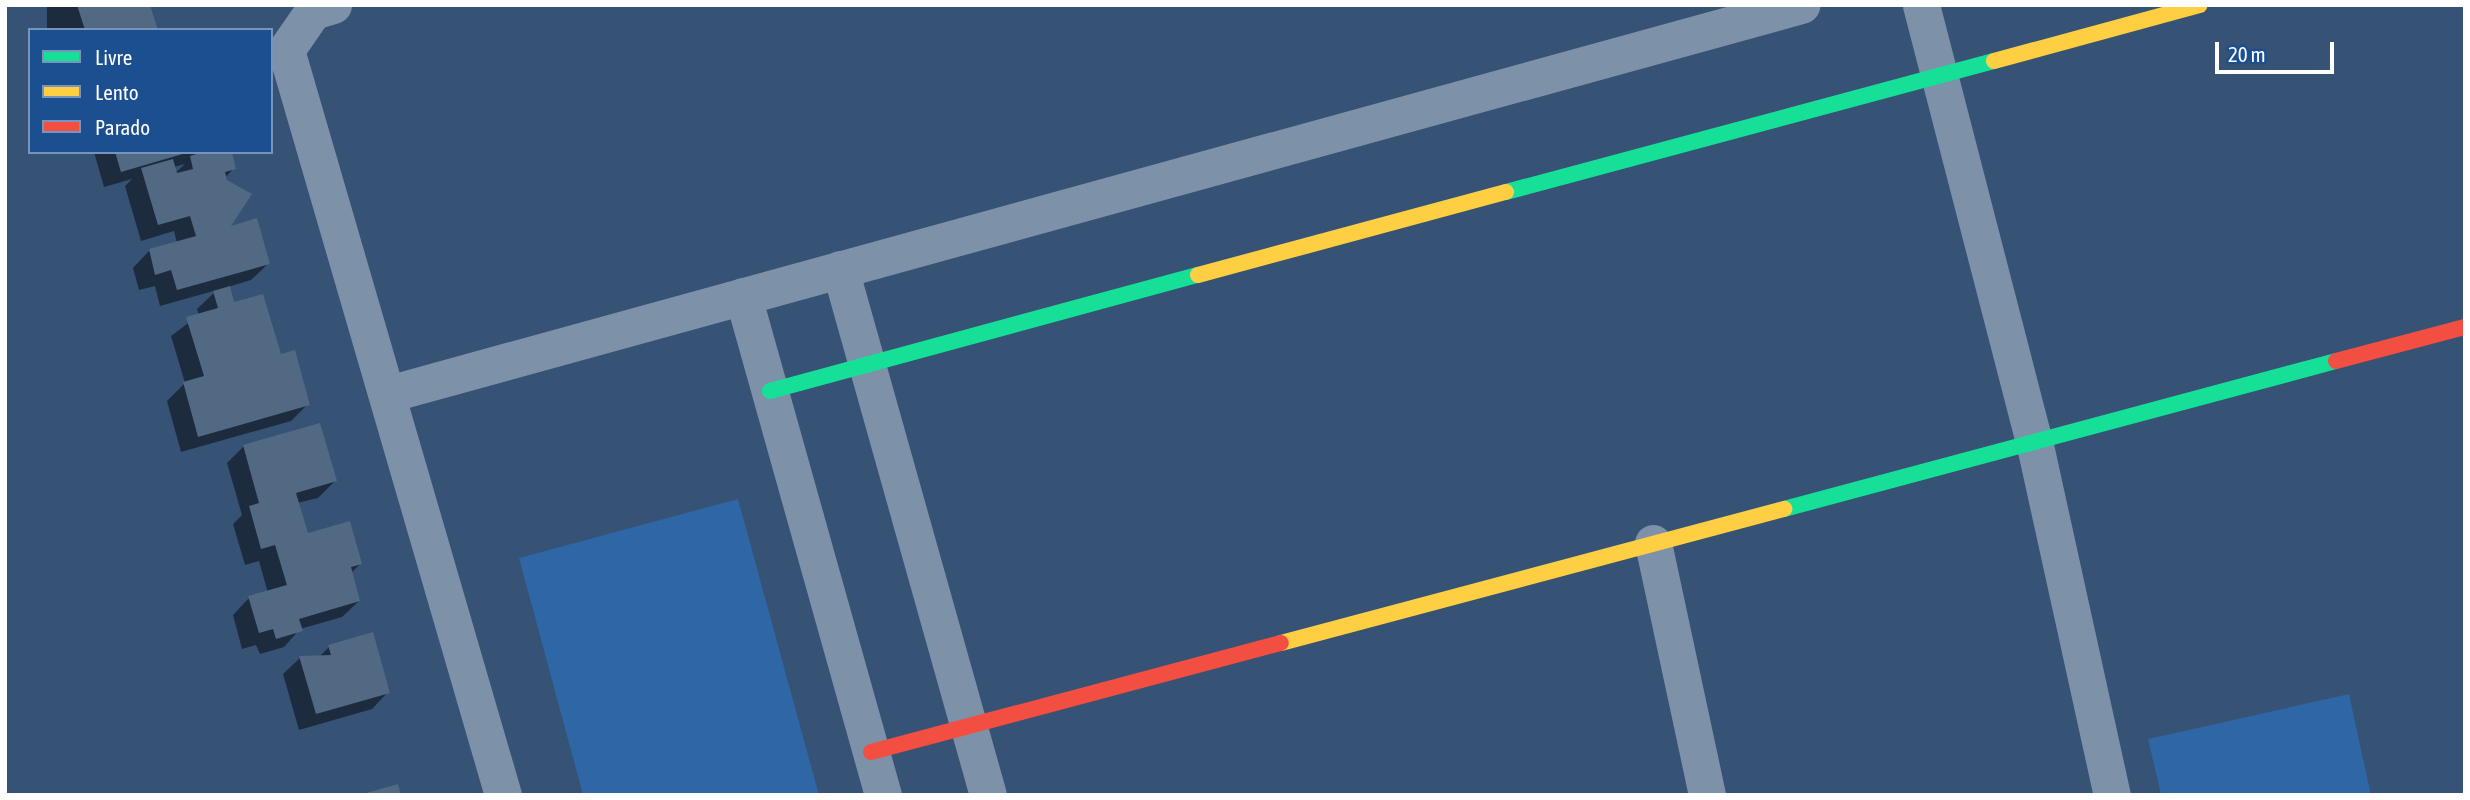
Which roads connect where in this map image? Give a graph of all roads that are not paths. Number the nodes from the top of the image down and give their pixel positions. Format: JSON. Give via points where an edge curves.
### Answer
{"nodes":[{"id":1,"x":333,"y":5,"type":"edge"},
{"id":2,"x":1801,"y":5,"type":"edge"},
{"id":3,"x":1921,"y":5,"type":"edge"},
{"id":4,"x":2200,"y":5,"type":"edge"},
{"id":5,"x":1940,"y":75,"type":"junction"},
{"id":6,"x":840,"y":269,"type":"junction"},
{"id":7,"x":743,"y":296,"type":"junction"},
{"id":8,"x":2465,"y":327,"type":"edge"},
{"id":9,"x":867,"y":364,"type":"junction"},
{"id":10,"x":770,"y":391,"type":"junction"},
{"id":11,"x":388,"y":394,"type":"junction"},
{"id":12,"x":2034,"y":441,"type":"junction"},
{"id":13,"x":1653,"y":544,"type":"junction"},
{"id":14,"x":969,"y":727,"type":"junction"},
{"id":15,"x":871,"y":752,"type":"junction"},
{"id":16,"x":503,"y":795,"type":"edge"},
{"id":17,"x":883,"y":795,"type":"edge"},
{"id":18,"x":988,"y":795,"type":"edge"},
{"id":19,"x":1707,"y":795,"type":"edge"},
{"id":20,"x":2112,"y":795,"type":"edge"}],
"edges":[{"from":1,"to":11,"type":"street","via":[[313,11],[286,50]]},
{"from":2,"to":6,"type":"street"},
{"from":3,"to":5,"type":"street"},
{"from":4,"to":5,"type":"street"},
{"from":5,"to":9,"type":"street"},
{"from":5,"to":12,"type":"street"},
{"from":6,"to":7,"type":"street"},
{"from":6,"to":9,"type":"street"},
{"from":7,"to":10,"type":"street"},
{"from":7,"to":11,"type":"street"},
{"from":8,"to":12,"type":"street"},
{"from":9,"to":10,"type":"street"},
{"from":9,"to":14,"type":"street"},
{"from":10,"to":15,"type":"street"},
{"from":11,"to":16,"type":"street"},
{"from":12,"to":13,"type":"street"},
{"from":12,"to":20,"type":"street"},
{"from":13,"to":14,"type":"street"},
{"from":13,"to":19,"type":"street"},
{"from":14,"to":15,"type":"street"},
{"from":14,"to":18,"type":"street"},
{"from":15,"to":17,"type":"street"}]}
